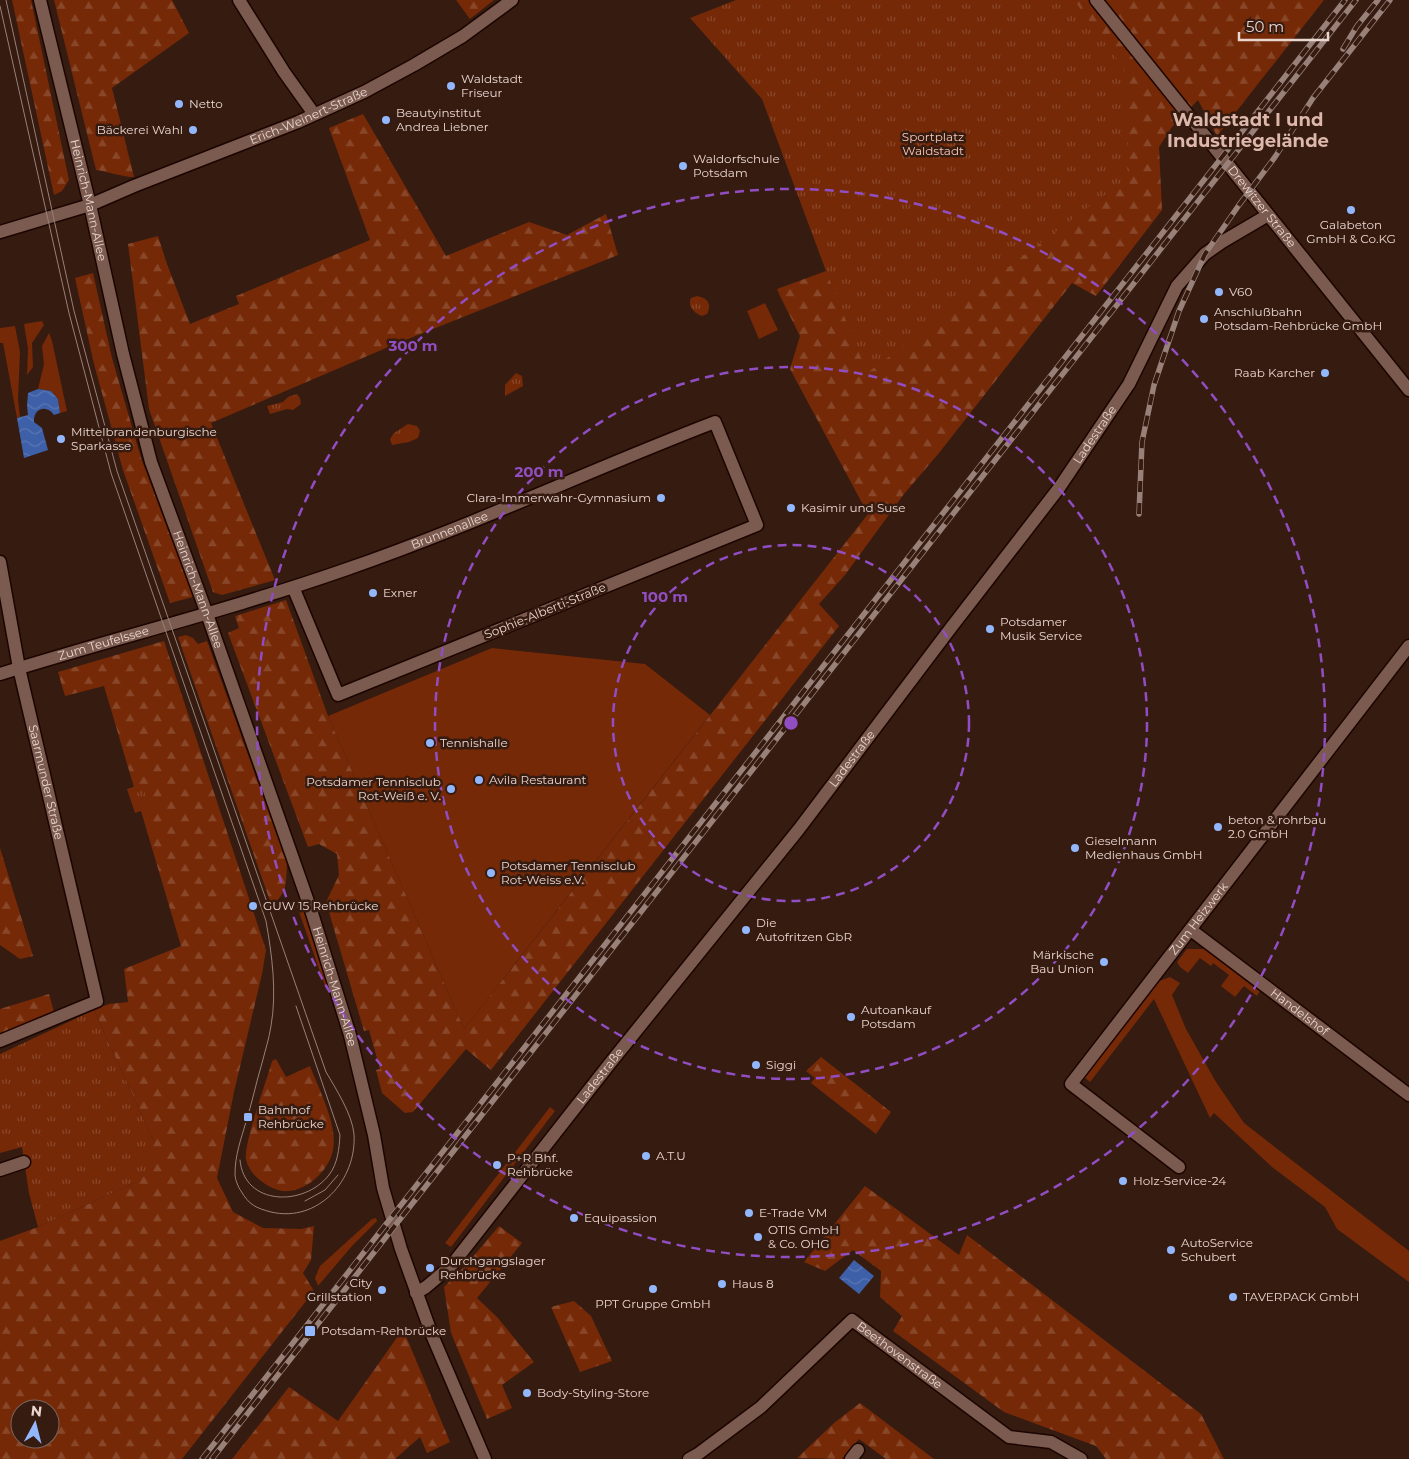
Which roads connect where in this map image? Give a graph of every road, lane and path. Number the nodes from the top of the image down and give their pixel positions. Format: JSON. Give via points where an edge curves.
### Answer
{"nodes":[{"id":1,"x":40,"y":0,"type":"edge"},
{"id":2,"x":239,"y":0,"type":"edge"},
{"id":3,"x":512,"y":0,"type":"edge"},
{"id":4,"x":1096,"y":0,"type":"edge"},
{"id":5,"x":314,"y":114,"type":"junction"},
{"id":6,"x":90,"y":205,"type":"junction"},
{"id":7,"x":1268,"y":215,"type":"junction"},
{"id":8,"x":0,"y":232,"type":"edge"},
{"id":9,"x":1409,"y":390,"type":"edge"},
{"id":10,"x":715,"y":422,"type":"joint"},
{"id":11,"x":0,"y":562,"type":"edge"},
{"id":12,"x":293,"y":587,"type":"junction"},
{"id":13,"x":207,"y":614,"type":"junction"},
{"id":14,"x":1409,"y":646,"type":"edge"},
{"id":15,"x":19,"y":668,"type":"junction"},
{"id":16,"x":0,"y":674,"type":"edge"},
{"id":17,"x":1190,"y":930,"type":"junction"},
{"id":18,"x":0,"y":1041,"type":"edge"},
{"id":19,"x":1409,"y":1095,"type":"edge"},
{"id":20,"x":24,"y":1162,"type":"dead end"},
{"id":21,"x":1179,"y":1167,"type":"dead end"},
{"id":22,"x":0,"y":1170,"type":"edge"},
{"id":23,"x":416,"y":1293,"type":"junction"},
{"id":24,"x":696,"y":1458,"type":"edge"},
{"id":25,"x":485,"y":1459,"type":"edge"},
{"id":26,"x":1081,"y":1459,"type":"edge"}],
"edges":[{"from":1,"to":6,"type":"street","name":"Heinrich-Mann-Allee"},
{"from":2,"to":5,"type":"street"},
{"from":3,"to":5,"type":"street","name":"Erich-Weinert-Straße","via":[[464,36],[414,65]]},
{"from":4,"to":7,"type":"street","name":"Drewitzer Straße"},
{"from":5,"to":6,"type":"street","name":"Erich-Weinert-Straße"},
{"from":6,"to":8,"type":"street","name":"Erich-Weinert-Straße"},
{"from":6,"to":13,"type":"street","name":"Heinrich-Mann-Allee","via":[[122,354],[151,462]]},
{"from":7,"to":9,"type":"street","name":"Drewitzer Straße"},
{"from":7,"to":23,"type":"street","name":"Ladestraße","via":[[1206,254],[1177,286],[1129,384],[1059,488],[799,829],[451,1266]]},
{"from":10,"to":12,"type":"street","name":"Brunnenallee","via":[[422,541]]},
{"from":10,"to":12,"type":"street","name":"Sophie-Alberti-Straße","via":[[757,525],[338,695]]},
{"from":11,"to":15,"type":"street","name":"Saarmunder Straße"},
{"from":12,"to":13,"type":"street","name":"Brunnenallee"},
{"from":13,"to":15,"type":"street","name":"Zum Teufelssee"},
{"from":13,"to":23,"type":"street","name":"Heinrich-Mann-Allee","via":[[311,910],[346,1022],[380,1172]]},
{"from":14,"to":17,"type":"street","name":"Zum Heizwerk"},
{"from":15,"to":16,"type":"street","name":"Zum Teufelssee"},
{"from":15,"to":18,"type":"street","name":"Saarmunder Straße","via":[[97,1001]]},
{"from":17,"to":19,"type":"street","name":"Handelshof"},
{"from":17,"to":21,"type":"street","name":"Zum Heizwerk","via":[[1071,1084]]},
{"from":20,"to":22,"type":"street"},
{"from":23,"to":25,"type":"street","name":"Heinrich-Mann-Allee"},
{"from":24,"to":26,"type":"street","name":"Beethovenstraße","via":[[761,1407],[852,1320],[1009,1437],[1051,1442]]}]}
